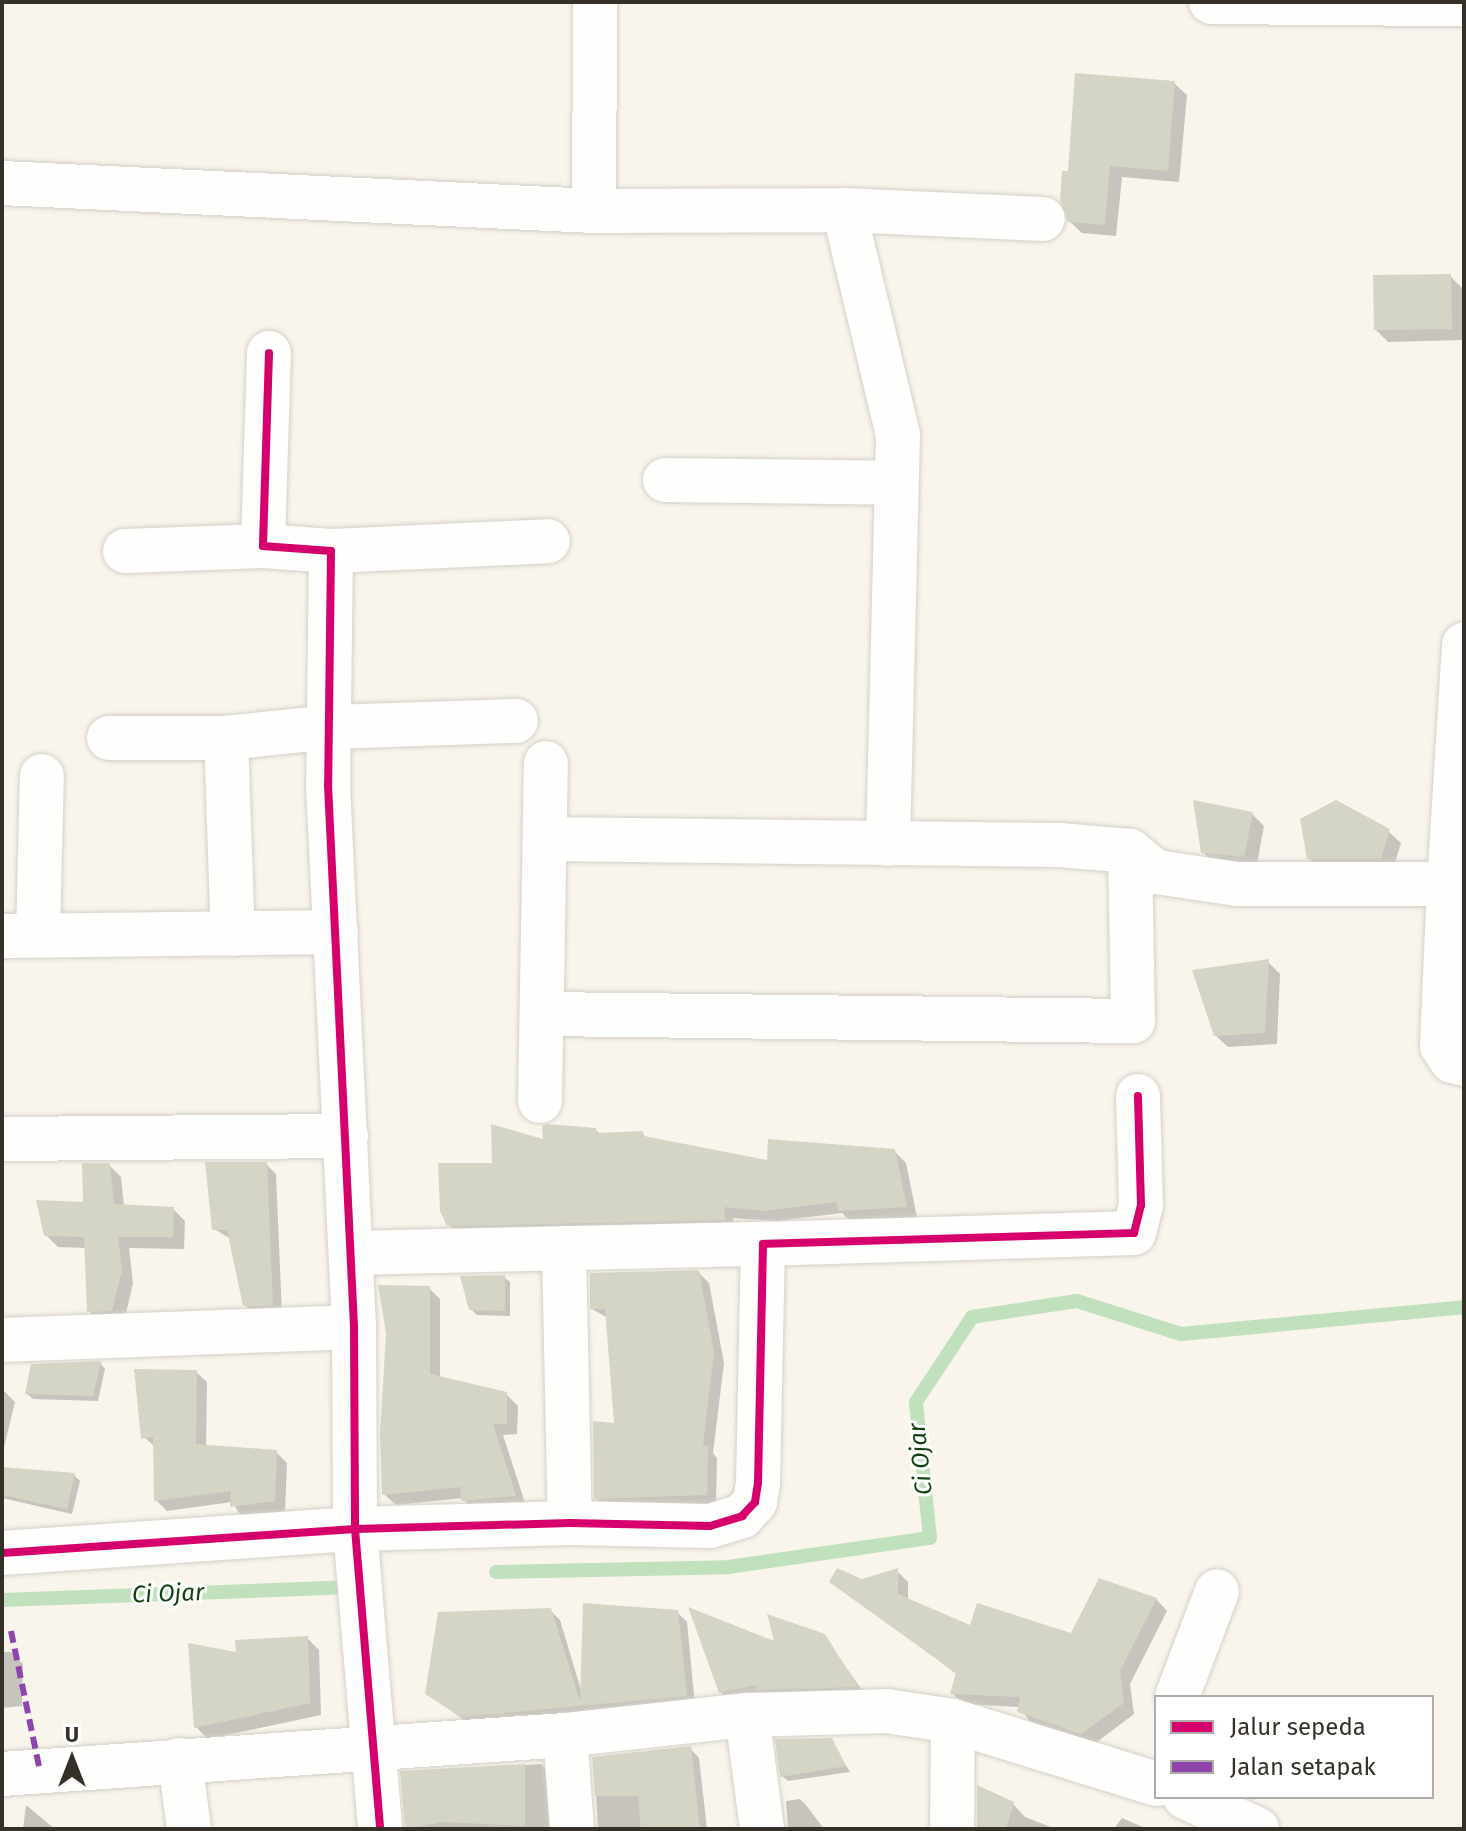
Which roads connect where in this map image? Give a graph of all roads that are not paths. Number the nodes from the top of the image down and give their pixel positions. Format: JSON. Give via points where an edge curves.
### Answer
{"nodes":[{"id":1,"x":595,"y":2,"type":"edge"},
{"id":2,"x":1211,"y":2,"type":"edge"},
{"id":3,"x":1464,"y":4,"type":"edge"},
{"id":4,"x":2,"y":183,"type":"edge"},
{"id":5,"x":844,"y":210,"type":"junction"},
{"id":6,"x":594,"y":211,"type":"junction"},
{"id":7,"x":1043,"y":219,"type":"dead end"},
{"id":8,"x":269,"y":353,"type":"dead end"},
{"id":9,"x":665,"y":480,"type":"dead end"},
{"id":10,"x":896,"y":483,"type":"junction"},
{"id":11,"x":548,"y":541,"type":"dead end"},
{"id":12,"x":263,"y":546,"type":"junction"},
{"id":13,"x":125,"y":551,"type":"dead end"},
{"id":14,"x":331,"y":551,"type":"junction"},
{"id":15,"x":1464,"y":644,"type":"edge"},
{"id":16,"x":516,"y":721,"type":"dead end"},
{"id":17,"x":331,"y":727,"type":"junction"},
{"id":18,"x":109,"y":738,"type":"dead end"},
{"id":19,"x":226,"y":738,"type":"junction"},
{"id":20,"x":546,"y":763,"type":"dead end"},
{"id":21,"x":42,"y":776,"type":"dead end"},
{"id":22,"x":546,"y":839,"type":"junction"},
{"id":23,"x":888,"y":844,"type":"junction"},
{"id":24,"x":1130,"y":851,"type":"junction"},
{"id":25,"x":1457,"y":884,"type":"edge"},
{"id":26,"x":336,"y":932,"type":"junction"},
{"id":27,"x":233,"y":934,"type":"junction"},
{"id":28,"x":20,"y":935,"type":"edge"},
{"id":29,"x":542,"y":1014,"type":"junction"},
{"id":30,"x":1464,"y":1064,"type":"edge"},
{"id":31,"x":1138,"y":1096,"type":"dead end"},
{"id":32,"x":540,"y":1101,"type":"dead end"},
{"id":33,"x":346,"y":1136,"type":"junction"},
{"id":34,"x":2,"y":1139,"type":"edge"},
{"id":35,"x":763,"y":1244,"type":"junction"},
{"id":36,"x":564,"y":1248,"type":"junction"},
{"id":37,"x":351,"y":1253,"type":"junction"},
{"id":38,"x":354,"y":1327,"type":"junction"},
{"id":39,"x":2,"y":1340,"type":"edge"},
{"id":40,"x":570,"y":1523,"type":"junction"},
{"id":41,"x":355,"y":1529,"type":"junction"},
{"id":42,"x":2,"y":1553,"type":"edge"},
{"id":43,"x":1217,"y":1591,"type":"dead end"},
{"id":44,"x":1178,"y":1695,"type":"edge"},
{"id":45,"x":747,"y":1715,"type":"junction"},
{"id":46,"x":953,"y":1721,"type":"junction"},
{"id":47,"x":565,"y":1735,"type":"junction"},
{"id":48,"x":370,"y":1747,"type":"junction"},
{"id":49,"x":180,"y":1760,"type":"junction"},
{"id":50,"x":1152,"y":1772,"type":"edge"},
{"id":51,"x":2,"y":1774,"type":"edge"},
{"id":52,"x":1190,"y":1799,"type":"edge"},
{"id":53,"x":189,"y":1829,"type":"edge"},
{"id":54,"x":380,"y":1829,"type":"edge"},
{"id":55,"x":572,"y":1829,"type":"edge"},
{"id":56,"x":762,"y":1829,"type":"edge"},
{"id":57,"x":952,"y":1829,"type":"edge"},
{"id":58,"x":1257,"y":1829,"type":"edge"}],
"edges":[{"from":1,"to":6,"type":"street"},
{"from":2,"to":3,"type":"street"},
{"from":4,"to":6,"type":"street"},
{"from":5,"to":6,"type":"street"},
{"from":5,"to":7,"type":"street"},
{"from":5,"to":10,"type":"street","via":[[893,403]]},
{"from":8,"to":12,"type":"street"},
{"from":9,"to":10,"type":"street"},
{"from":10,"to":23,"type":"street"},
{"from":11,"to":14,"type":"street"},
{"from":12,"to":13,"type":"street"},
{"from":12,"to":14,"type":"street"},
{"from":14,"to":17,"type":"street"},
{"from":15,"to":25,"type":"street"},
{"from":16,"to":17,"type":"street"},
{"from":17,"to":19,"type":"street"},
{"from":17,"to":26,"type":"street"},
{"from":18,"to":19,"type":"street"},
{"from":19,"to":27,"type":"street"},
{"from":20,"to":22,"type":"street"},
{"from":21,"to":28,"type":"street"},
{"from":22,"to":23,"type":"street"},
{"from":22,"to":29,"type":"street"},
{"from":23,"to":24,"type":"street"},
{"from":24,"to":25,"type":"street","via":[[1156,872],[1237,884]]},
{"from":24,"to":29,"type":"street","via":[[1132,1034]]},
{"from":25,"to":30,"type":"street","via":[[1442,1046],[1452,1061]]},
{"from":26,"to":27,"type":"street"},
{"from":26,"to":33,"type":"street"},
{"from":27,"to":28,"type":"street"},
{"from":29,"to":32,"type":"street"},
{"from":31,"to":35,"type":"street","via":[[1141,1205],[1134,1233]]},
{"from":33,"to":34,"type":"street"},
{"from":33,"to":37,"type":"street"},
{"from":35,"to":36,"type":"street"},
{"from":35,"to":40,"type":"street","via":[[755,1502],[742,1516],[710,1526]]},
{"from":36,"to":37,"type":"street"},
{"from":36,"to":40,"type":"street"},
{"from":37,"to":38,"type":"street"},
{"from":38,"to":39,"type":"street"},
{"from":38,"to":41,"type":"street"},
{"from":40,"to":41,"type":"street"},
{"from":41,"to":42,"type":"street"},
{"from":41,"to":48,"type":"street"},
{"from":43,"to":44,"type":"street"},
{"from":45,"to":46,"type":"street","via":[[886,1711]]},
{"from":45,"to":47,"type":"street"},
{"from":45,"to":56,"type":"street"},
{"from":46,"to":50,"type":"street"},
{"from":46,"to":57,"type":"street"},
{"from":47,"to":48,"type":"street"},
{"from":47,"to":55,"type":"street"},
{"from":48,"to":49,"type":"street"},
{"from":48,"to":54,"type":"street"},
{"from":49,"to":51,"type":"street"},
{"from":49,"to":53,"type":"street"},
{"from":52,"to":58,"type":"street"}]}
